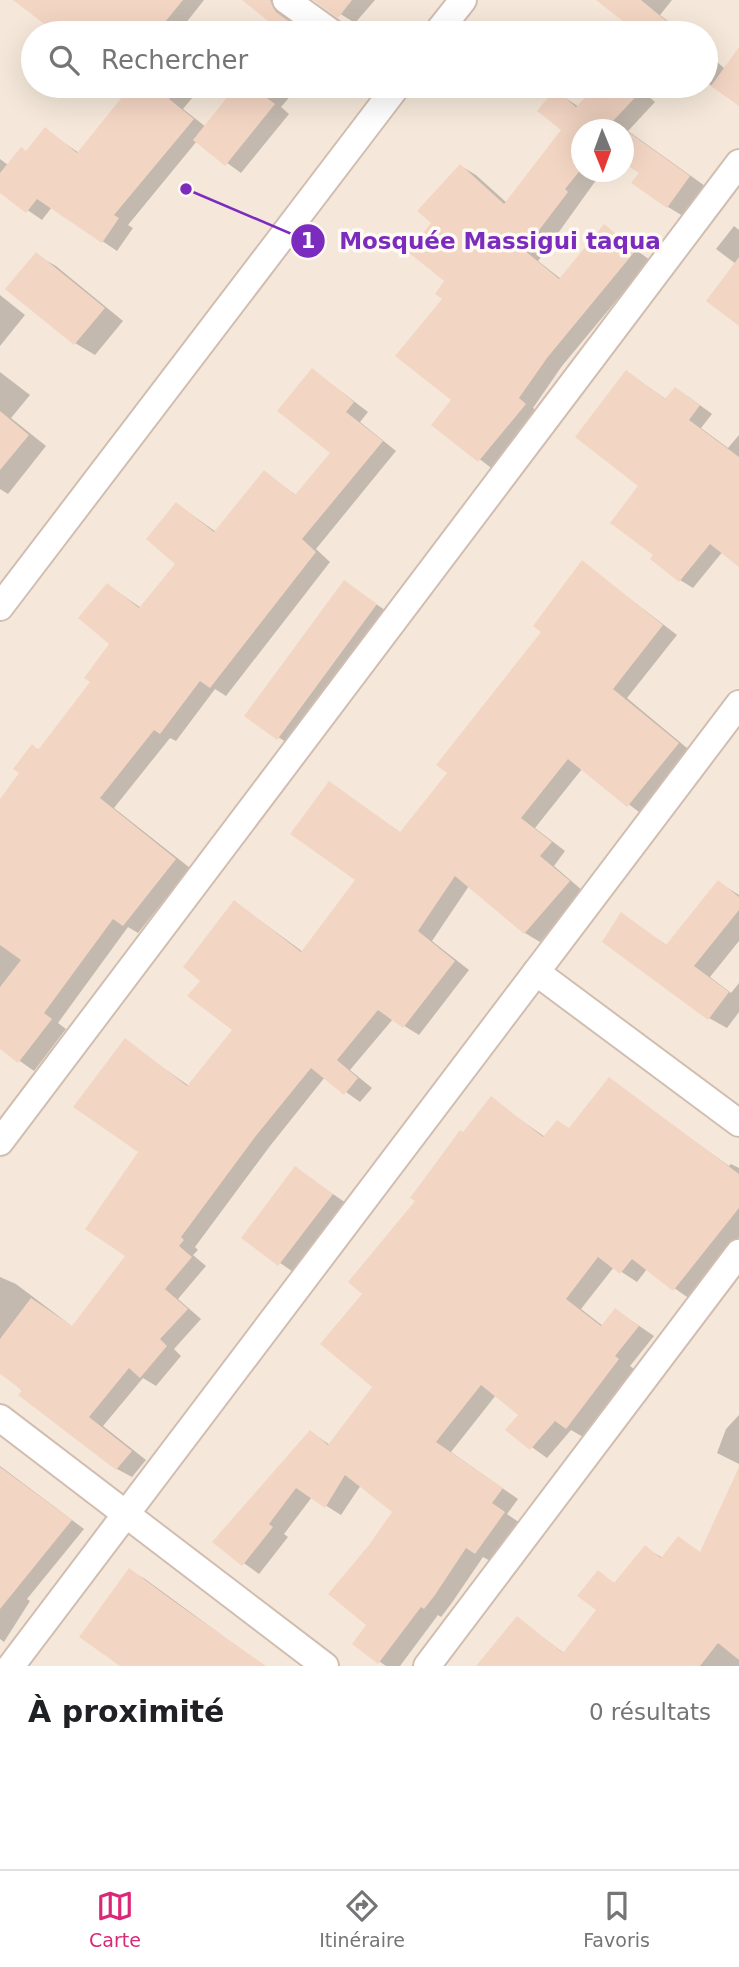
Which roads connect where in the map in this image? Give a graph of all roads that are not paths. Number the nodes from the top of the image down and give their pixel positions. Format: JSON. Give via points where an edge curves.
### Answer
{"nodes":[{"id":1,"x":286,"y":0,"type":"edge"},
{"id":2,"x":463,"y":0,"type":"edge"},
{"id":3,"x":315,"y":21,"type":"edge"},
{"id":4,"x":446,"y":21,"type":"edge"},
{"id":5,"x":388,"y":98,"type":"edge"},
{"id":6,"x":739,"y":163,"type":"edge"},
{"id":7,"x":0,"y":607,"type":"edge"},
{"id":8,"x":739,"y":704,"type":"edge"},
{"id":9,"x":537,"y":972,"type":"junction"},
{"id":10,"x":739,"y":1123,"type":"edge"},
{"id":11,"x":0,"y":1142,"type":"edge"},
{"id":12,"x":739,"y":1253,"type":"edge"},
{"id":13,"x":0,"y":1418,"type":"edge"},
{"id":14,"x":127,"y":1515,"type":"junction"},
{"id":15,"x":11,"y":1666,"type":"edge"},
{"id":16,"x":325,"y":1666,"type":"edge"},
{"id":17,"x":427,"y":1666,"type":"edge"}],
"edges":[{"from":1,"to":3,"type":"street"},
{"from":2,"to":4,"type":"street"},
{"from":5,"to":7,"type":"street"},
{"from":6,"to":11,"type":"street"},
{"from":8,"to":9,"type":"street"},
{"from":9,"to":10,"type":"street"},
{"from":9,"to":14,"type":"street"},
{"from":12,"to":17,"type":"street"},
{"from":13,"to":14,"type":"street"},
{"from":14,"to":15,"type":"street"},
{"from":14,"to":16,"type":"street"}]}
